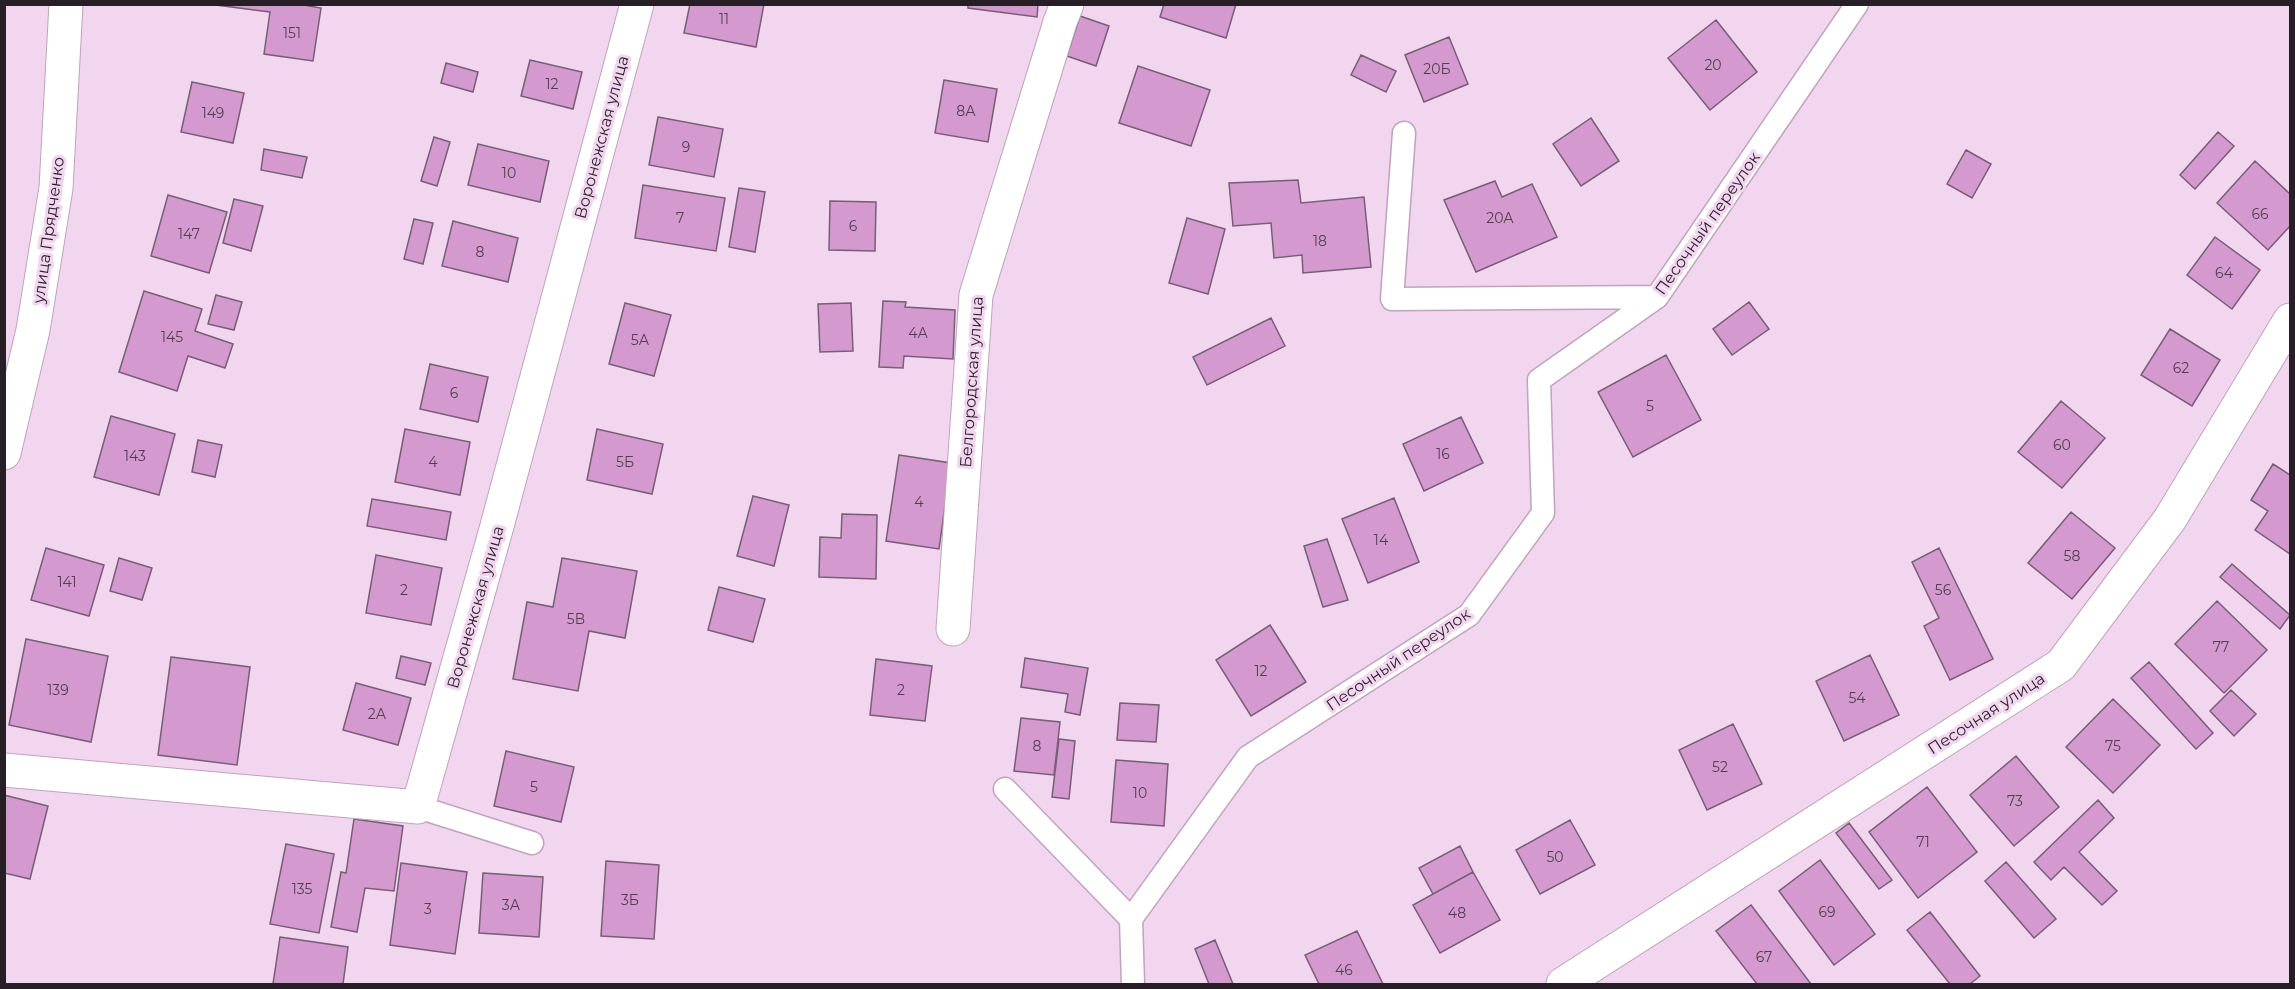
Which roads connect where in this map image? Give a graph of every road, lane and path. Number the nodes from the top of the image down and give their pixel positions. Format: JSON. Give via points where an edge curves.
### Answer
{"nodes":[{"id":1,"x":66,"y":4,"type":"edge"},
{"id":2,"x":637,"y":4,"type":"edge"},
{"id":3,"x":1067,"y":4,"type":"edge"},
{"id":4,"x":1857,"y":4,"type":"edge"},
{"id":5,"x":1404,"y":133,"type":"dead end"},
{"id":6,"x":1657,"y":297,"type":"junction"},
{"id":7,"x":2290,"y":320,"type":"edge"},
{"id":8,"x":4,"y":453,"type":"edge"},
{"id":9,"x":953,"y":629,"type":"dead end"},
{"id":10,"x":4,"y":770,"type":"edge"},
{"id":11,"x":1005,"y":789,"type":"dead end"},
{"id":12,"x":418,"y":807,"type":"junction"},
{"id":13,"x":531,"y":843,"type":"dead end"},
{"id":14,"x":1131,"y":919,"type":"junction"},
{"id":15,"x":1132,"y":984,"type":"edge"},
{"id":16,"x":1563,"y":984,"type":"edge"}],
"edges":[{"from":1,"to":8,"type":"street","name":"улица Прядченко","via":[[57,188],[33,330]]},
{"from":2,"to":12,"type":"street","name":"Воронежская улица","via":[[501,515]]},
{"from":3,"to":9,"type":"street","name":"Белгородская улица","via":[[976,295]]},
{"from":4,"to":6,"type":"lane","name":"Песочный переулок"},
{"from":5,"to":6,"type":"lane","via":[[1392,299]]},
{"from":6,"to":14,"type":"lane","name":"Песочный переулок","via":[[1539,380],[1543,513],[1469,615],[1248,757]]},
{"from":7,"to":16,"type":"street","name":"Песочная улица","via":[[2170,519],[2061,665]]},
{"from":10,"to":12,"type":"street"},
{"from":11,"to":14,"type":"lane"},
{"from":12,"to":13,"type":"lane"},
{"from":14,"to":15,"type":"lane"}]}
